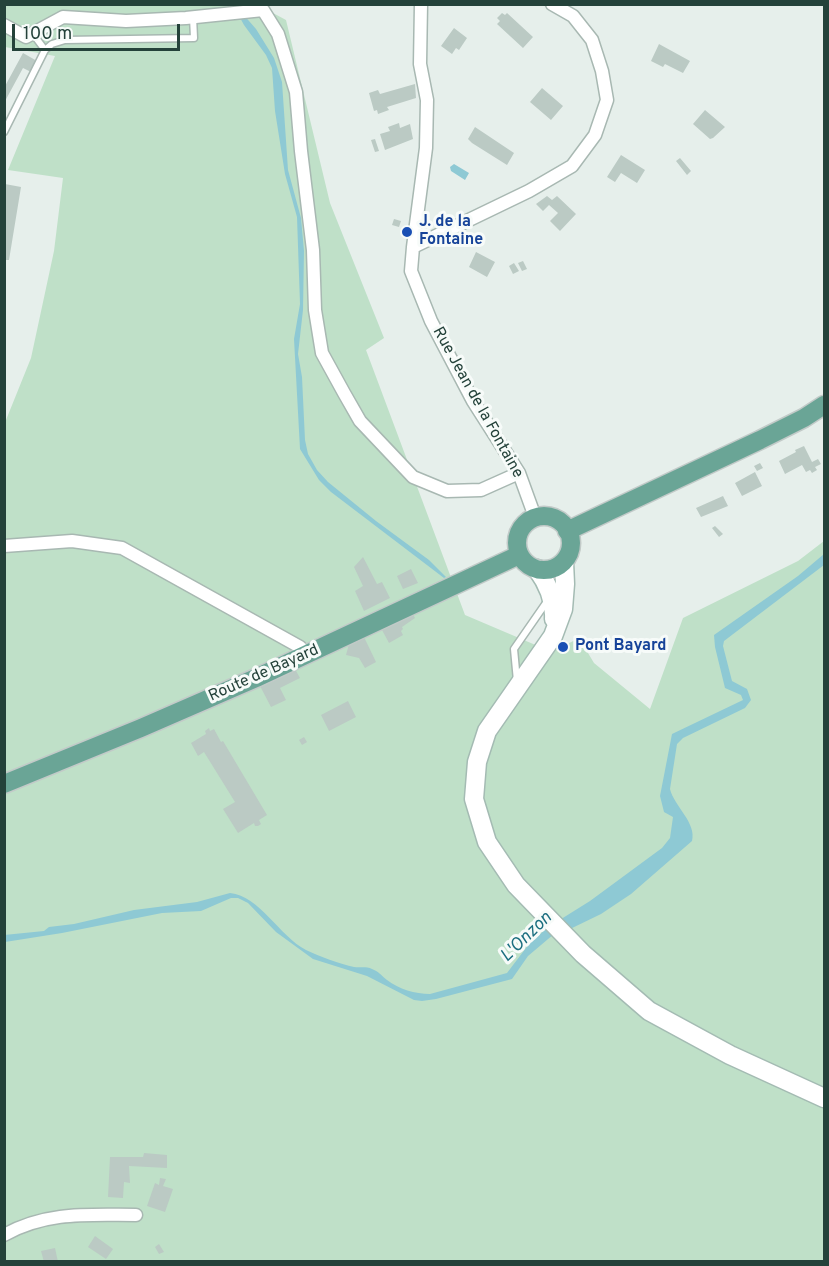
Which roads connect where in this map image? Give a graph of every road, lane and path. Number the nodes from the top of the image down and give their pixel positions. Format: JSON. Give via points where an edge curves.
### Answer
{"nodes":[{"id":1,"x":421,"y":4,"type":"edge"},
{"id":2,"x":552,"y":4,"type":"edge"},
{"id":3,"x":193,"y":17,"type":"junction"},
{"id":4,"x":4,"y":25,"type":"edge"},
{"id":5,"x":33,"y":34,"type":"junction"},
{"id":6,"x":45,"y":50,"type":"junction"},
{"id":7,"x":4,"y":132,"type":"edge"},
{"id":8,"x":413,"y":247,"type":"junction"},
{"id":9,"x":825,"y":405,"type":"edge"},
{"id":10,"x":519,"y":473,"type":"junction"},
{"id":11,"x":535,"y":518,"type":"junction"},
{"id":12,"x":567,"y":531,"type":"junction"},
{"id":13,"x":4,"y":546,"type":"edge"},
{"id":14,"x":519,"y":555,"type":"junction"},
{"id":15,"x":564,"y":562,"type":"junction"},
{"id":16,"x":537,"y":569,"type":"junction"},
{"id":17,"x":551,"y":594,"type":"junction"},
{"id":18,"x":553,"y":636,"type":"junction"},
{"id":19,"x":305,"y":655,"type":"junction"},
{"id":20,"x":516,"y":687,"type":"junction"},
{"id":21,"x":4,"y":784,"type":"edge"},
{"id":22,"x":825,"y":1098,"type":"edge"},
{"id":23,"x":136,"y":1215,"type":"dead end"},
{"id":24,"x":4,"y":1235,"type":"edge"}],
"edges":[{"from":1,"to":8,"type":"street","name":"Rue Jean de la Fontaine","via":[[420,64],[427,100],[426,148]]},
{"from":2,"to":8,"type":"street","via":[[573,16],[592,40],[599,60],[607,100],[595,135],[572,166]]},
{"from":3,"to":5,"type":"street","via":[[126,21],[63,17]]},
{"from":3,"to":6,"type":"lane","via":[[194,38],[65,40]]},
{"from":3,"to":10,"type":"street","via":[[263,10],[278,34],[297,92],[322,353],[360,421],[413,477],[447,490],[481,490]]},
{"from":4,"to":5,"type":"street","via":[[26,37]]},
{"from":5,"to":6,"type":"lane"},
{"from":6,"to":7,"type":"lane"},
{"from":8,"to":10,"type":"street","name":"Rue Jean de la Fontaine","via":[[411,271],[431,321],[473,401]]},
{"from":9,"to":12,"type":"main road"},
{"from":10,"to":11,"type":"street","name":"Rue Jean de la Fontaine"},
{"from":11,"to":12,"type":"main road","via":[[555,517]]},
{"from":11,"to":14,"type":"main road","via":[[520,528],[516,545]]},
{"from":12,"to":15,"type":"main road","via":[[571,543]]},
{"from":13,"to":19,"type":"street","via":[[72,542],[122,548],[300,647]]},
{"from":14,"to":16,"type":"main road"},
{"from":14,"to":19,"type":"main road","name":"Route de Bayard"},
{"from":15,"to":16,"type":"main road","via":[[551,569]]},
{"from":15,"to":18,"type":"main road","via":[[563,609]]},
{"from":16,"to":17,"type":"main road"},
{"from":17,"to":18,"type":"main road"},
{"from":17,"to":20,"type":"lane","via":[[514,649]]},
{"from":18,"to":20,"type":"main road"},
{"from":19,"to":21,"type":"main road","name":"Route de Bayard"},
{"from":20,"to":22,"type":"main road","via":[[487,731],[477,762],[474,799],[488,842],[516,885],[583,954],[649,1011],[730,1055]]},
{"from":23,"to":24,"type":"street","via":[[61,1215]]}]}
